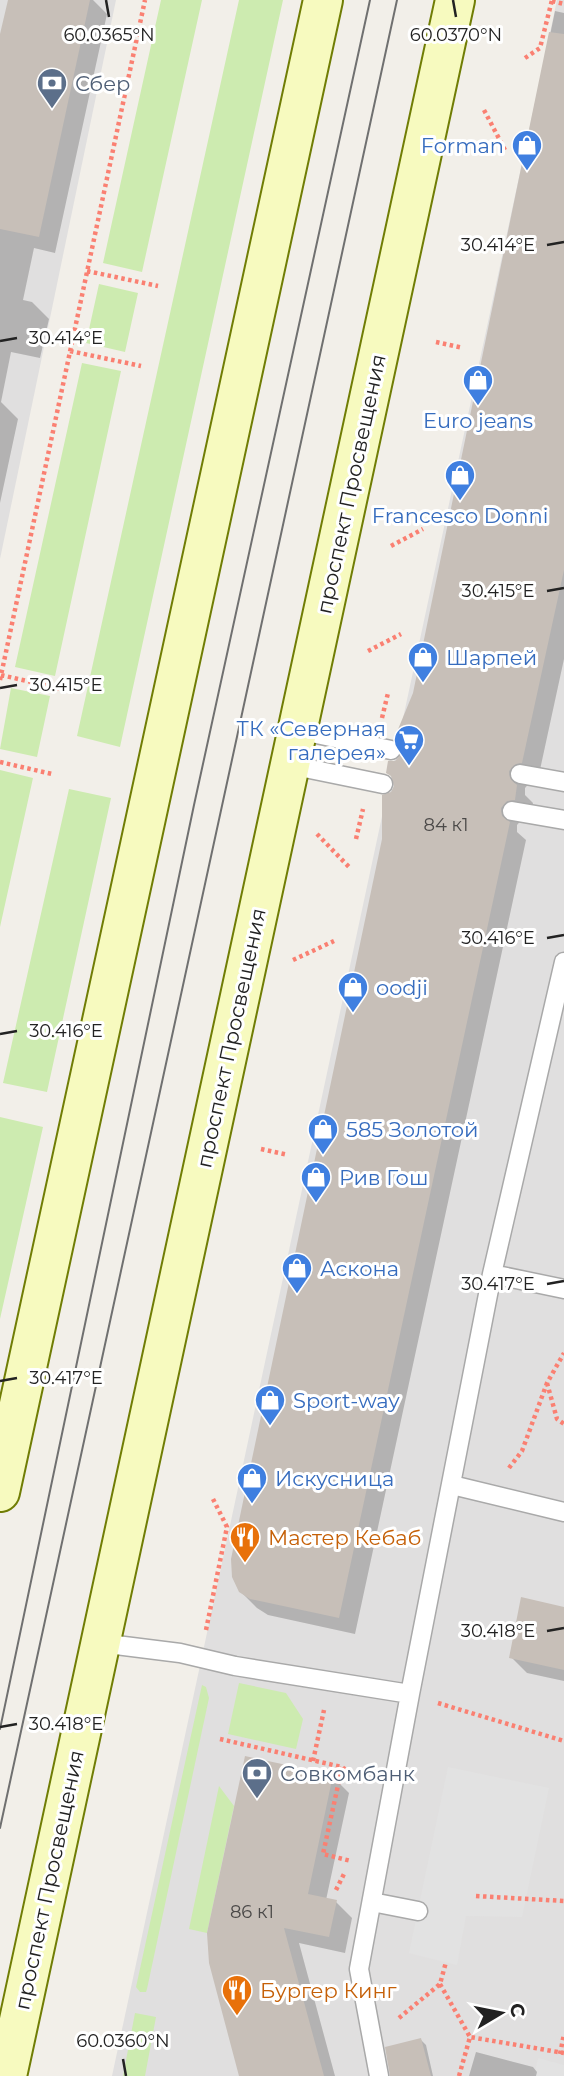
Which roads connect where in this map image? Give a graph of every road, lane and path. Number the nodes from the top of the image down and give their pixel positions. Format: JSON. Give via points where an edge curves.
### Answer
{"nodes":[{"id":1,"x":145,"y":0,"type":"edge"},
{"id":2,"x":323,"y":0,"type":"edge"},
{"id":3,"x":455,"y":0,"type":"edge"},
{"id":4,"x":552,"y":0,"type":"edge"},
{"id":5,"x":564,"y":4,"type":"edge"},
{"id":6,"x":525,"y":58,"type":"dead end"},
{"id":7,"x":484,"y":110,"type":"dead end"},
{"id":8,"x":505,"y":150,"type":"dead end"},
{"id":9,"x":87,"y":271,"type":"junction"},
{"id":10,"x":158,"y":286,"type":"dead end"},
{"id":11,"x":436,"y":342,"type":"dead end"},
{"id":12,"x":463,"y":348,"type":"dead end"},
{"id":13,"x":70,"y":351,"type":"junction"},
{"id":14,"x":141,"y":366,"type":"dead end"},
{"id":15,"x":423,"y":529,"type":"dead end"},
{"id":16,"x":391,"y":546,"type":"dead end"},
{"id":17,"x":401,"y":634,"type":"dead end"},
{"id":18,"x":368,"y":651,"type":"dead end"},
{"id":19,"x":0,"y":678,"type":"edge"},
{"id":20,"x":70,"y":691,"type":"dead end"},
{"id":21,"x":294,"y":748,"type":"junction"},
{"id":22,"x":391,"y":750,"type":"dead end"},
{"id":23,"x":0,"y":762,"type":"edge"},
{"id":24,"x":52,"y":774,"type":"dead end"},
{"id":25,"x":520,"y":774,"type":"dead end"},
{"id":26,"x":564,"y":782,"type":"edge"},
{"id":27,"x":383,"y":784,"type":"dead end"},
{"id":28,"x":365,"y":798,"type":"dead end"},
{"id":29,"x":512,"y":811,"type":"dead end"},
{"id":30,"x":564,"y":820,"type":"edge"},
{"id":31,"x":313,"y":830,"type":"dead end"},
{"id":32,"x":356,"y":839,"type":"dead end"},
{"id":33,"x":350,"y":868,"type":"dead end"},
{"id":34,"x":334,"y":941,"type":"dead end"},
{"id":35,"x":293,"y":960,"type":"dead end"},
{"id":36,"x":564,"y":962,"type":"edge"},
{"id":37,"x":561,"y":994,"type":"edge"},
{"id":38,"x":261,"y":1149,"type":"dead end"},
{"id":39,"x":288,"y":1155,"type":"dead end"},
{"id":40,"x":492,"y":1274,"type":"junction"},
{"id":41,"x":564,"y":1289,"type":"edge"},
{"id":42,"x":564,"y":1353,"type":"edge"},
{"id":43,"x":547,"y":1383,"type":"junction"},
{"id":44,"x":564,"y":1424,"type":"edge"},
{"id":45,"x":452,"y":1485,"type":"junction"},
{"id":46,"x":0,"y":1492,"type":"edge"},
{"id":47,"x":490,"y":1494,"type":"junction"},
{"id":48,"x":213,"y":1499,"type":"dead end"},
{"id":49,"x":564,"y":1512,"type":"edge"},
{"id":50,"x":100,"y":1643,"type":"junction"},
{"id":51,"x":200,"y":1658,"type":"junction"},
{"id":52,"x":330,"y":1682,"type":"junction"},
{"id":53,"x":410,"y":1694,"type":"junction"},
{"id":54,"x":220,"y":1739,"type":"dead end"},
{"id":55,"x":564,"y":1741,"type":"edge"},
{"id":56,"x":313,"y":1761,"type":"junction"},
{"id":57,"x":342,"y":1767,"type":"junction"},
{"id":58,"x":390,"y":1804,"type":"junction"},
{"id":59,"x":357,"y":1850,"type":"dead end"},
{"id":60,"x":351,"y":1861,"type":"junction"},
{"id":61,"x":336,"y":1890,"type":"dead end"},
{"id":62,"x":476,"y":1896,"type":"dead end"},
{"id":63,"x":564,"y":1901,"type":"edge"},
{"id":64,"x":372,"y":1902,"type":"junction"},
{"id":65,"x":418,"y":1911,"type":"dead end"},
{"id":66,"x":446,"y":1962,"type":"dead end"},
{"id":67,"x":440,"y":1984,"type":"junction"},
{"id":68,"x":564,"y":2034,"type":"edge"},
{"id":69,"x":470,"y":2037,"type":"junction"},
{"id":70,"x":372,"y":2039,"type":"junction"},
{"id":71,"x":562,"y":2053,"type":"edge"},
{"id":72,"x":7,"y":2076,"type":"edge"},
{"id":73,"x":379,"y":2076,"type":"edge"},
{"id":74,"x":459,"y":2076,"type":"edge"}],
"edges":[{"from":1,"to":9,"type":"path"},
{"from":2,"to":46,"type":"main road"},
{"from":3,"to":21,"type":"main road","name":"проспект Просвещения"},
{"from":4,"to":5,"type":"path"},
{"from":4,"to":6,"type":"path","via":[[540,48]]},
{"from":7,"to":8,"type":"path"},
{"from":9,"to":10,"type":"path"},
{"from":9,"to":13,"type":"path"},
{"from":11,"to":12,"type":"path"},
{"from":13,"to":14,"type":"path"},
{"from":13,"to":19,"type":"path"},
{"from":15,"to":16,"type":"path"},
{"from":17,"to":18,"type":"path"},
{"from":19,"to":20,"type":"path"},
{"from":21,"to":22,"type":"lane"},
{"from":21,"to":27,"type":"lane"},
{"from":21,"to":50,"type":"main road","name":"проспект Просвещения"},
{"from":23,"to":24,"type":"path"},
{"from":25,"to":26,"type":"lane"},
{"from":28,"to":32,"type":"path"},
{"from":29,"to":30,"type":"lane"},
{"from":31,"to":33,"type":"path"},
{"from":34,"to":35,"type":"path"},
{"from":36,"to":37,"type":"lane"},
{"from":37,"to":40,"type":"lane"},
{"from":38,"to":39,"type":"path"},
{"from":40,"to":41,"type":"lane"},
{"from":40,"to":45,"type":"lane"},
{"from":42,"to":43,"type":"path"},
{"from":43,"to":44,"type":"path","via":[[557,1419]]},
{"from":43,"to":47,"type":"path","via":[[522,1451]]},
{"from":45,"to":47,"type":"lane"},
{"from":45,"to":53,"type":"lane"},
{"from":47,"to":49,"type":"lane"},
{"from":48,"to":51,"type":"path","via":[[226,1527]]},
{"from":50,"to":51,"type":"lane"},
{"from":50,"to":72,"type":"main road","name":"проспект Просвещения"},
{"from":51,"to":52,"type":"lane"},
{"from":52,"to":53,"type":"lane"},
{"from":52,"to":56,"type":"path"},
{"from":53,"to":55,"type":"path"},
{"from":53,"to":58,"type":"lane"},
{"from":54,"to":56,"type":"path"},
{"from":56,"to":57,"type":"path"},
{"from":57,"to":58,"type":"path"},
{"from":57,"to":60,"type":"path","via":[[323,1854]]},
{"from":58,"to":64,"type":"lane"},
{"from":59,"to":60,"type":"path"},
{"from":60,"to":61,"type":"path"},
{"from":62,"to":63,"type":"path"},
{"from":64,"to":65,"type":"lane"},
{"from":64,"to":70,"type":"lane","via":[[359,1969]]},
{"from":66,"to":67,"type":"path"},
{"from":67,"to":69,"type":"path"},
{"from":67,"to":70,"type":"path"},
{"from":68,"to":71,"type":"path"},
{"from":69,"to":71,"type":"path"},
{"from":69,"to":74,"type":"path"},
{"from":70,"to":73,"type":"lane"}]}
